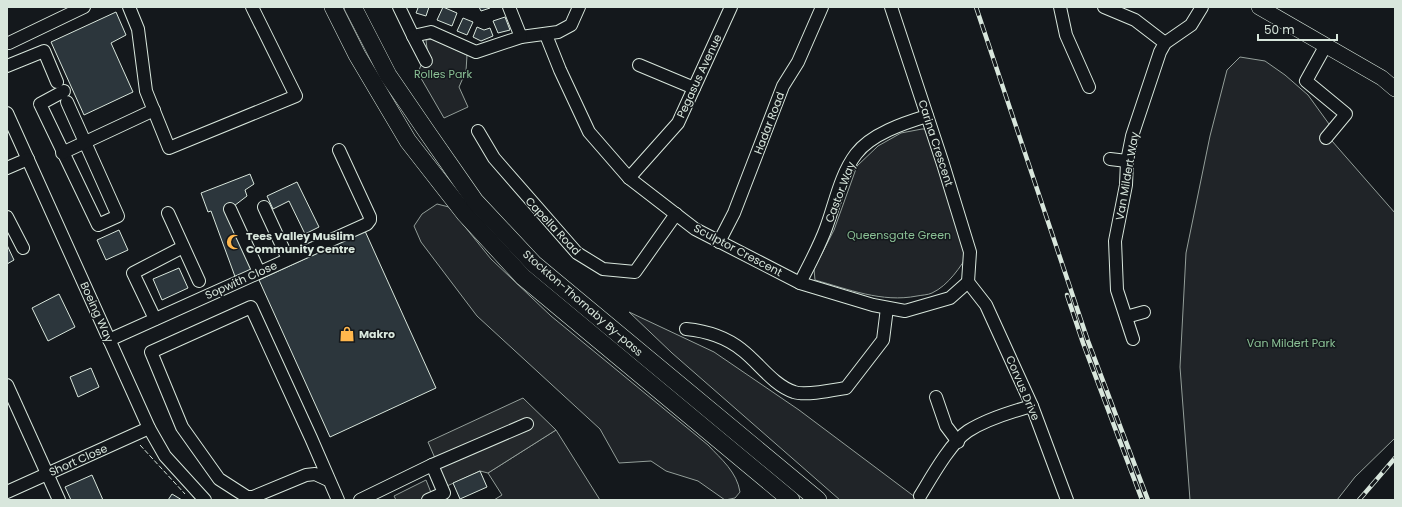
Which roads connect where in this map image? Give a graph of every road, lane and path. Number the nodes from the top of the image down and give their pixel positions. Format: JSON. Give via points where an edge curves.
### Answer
{"nodes":[{"id":1,"x":84,"y":7,"type":"edge"},
{"id":2,"x":129,"y":7,"type":"edge"},
{"id":3,"x":252,"y":7,"type":"edge"},
{"id":4,"x":333,"y":7,"type":"edge"},
{"id":5,"x":399,"y":7,"type":"edge"},
{"id":6,"x":509,"y":7,"type":"edge"},
{"id":7,"x":579,"y":7,"type":"edge"},
{"id":8,"x":731,"y":7,"type":"edge"},
{"id":9,"x":822,"y":7,"type":"edge"},
{"id":10,"x":891,"y":7,"type":"edge"},
{"id":11,"x":1060,"y":7,"type":"edge"},
{"id":12,"x":1104,"y":7,"type":"edge"},
{"id":13,"x":1202,"y":7,"type":"edge"},
{"id":14,"x":1259,"y":7,"type":"edge"},
{"id":15,"x":355,"y":11,"type":"edge"},
{"id":16,"x":546,"y":35,"type":"junction"},
{"id":17,"x":413,"y":36,"type":"junction"},
{"id":18,"x":521,"y":37,"type":"junction"},
{"id":19,"x":9,"y":43,"type":"dead end"},
{"id":20,"x":1165,"y":43,"type":"junction"},
{"id":21,"x":1326,"y":45,"type":"junction"},
{"id":22,"x":426,"y":61,"type":"dead end"},
{"id":23,"x":639,"y":65,"type":"dead end"},
{"id":24,"x":7,"y":66,"type":"edge"},
{"id":25,"x":1089,"y":87,"type":"dead end"},
{"id":26,"x":694,"y":88,"type":"junction"},
{"id":27,"x":1395,"y":89,"type":"edge"},
{"id":28,"x":63,"y":92,"type":"junction"},
{"id":29,"x":154,"y":110,"type":"junction"},
{"id":30,"x":7,"y":113,"type":"edge"},
{"id":31,"x":927,"y":116,"type":"junction"},
{"id":32,"x":478,"y":131,"type":"dead end"},
{"id":33,"x":1326,"y":138,"type":"dead end"},
{"id":34,"x":85,"y":142,"type":"junction"},
{"id":35,"x":339,"y":150,"type":"dead end"},
{"id":36,"x":62,"y":153,"type":"junction"},
{"id":37,"x":1110,"y":158,"type":"dead end"},
{"id":38,"x":28,"y":159,"type":"junction"},
{"id":39,"x":1127,"y":161,"type":"junction"},
{"id":40,"x":7,"y":168,"type":"edge"},
{"id":41,"x":629,"y":178,"type":"junction"},
{"id":42,"x":264,"y":207,"type":"dead end"},
{"id":43,"x":230,"y":209,"type":"dead end"},
{"id":44,"x":168,"y":213,"type":"dead end"},
{"id":45,"x":676,"y":214,"type":"junction"},
{"id":46,"x":7,"y":217,"type":"edge"},
{"id":47,"x":719,"y":242,"type":"junction"},
{"id":48,"x":183,"y":247,"type":"junction"},
{"id":49,"x":23,"y":248,"type":"dead end"},
{"id":50,"x":288,"y":259,"type":"junction"},
{"id":51,"x":259,"y":272,"type":"junction"},
{"id":52,"x":199,"y":281,"type":"dead end"},
{"id":53,"x":968,"y":282,"type":"junction"},
{"id":54,"x":800,"y":283,"type":"junction"},
{"id":55,"x":887,"y":308,"type":"junction"},
{"id":56,"x":1144,"y":312,"type":"dead end"},
{"id":57,"x":1126,"y":317,"type":"junction"},
{"id":58,"x":155,"y":319,"type":"junction"},
{"id":59,"x":686,"y":329,"type":"dead end"},
{"id":60,"x":1133,"y":339,"type":"dead end"},
{"id":61,"x":110,"y":340,"type":"junction"},
{"id":62,"x":7,"y":385,"type":"edge"},
{"id":63,"x":936,"y":397,"type":"dead end"},
{"id":64,"x":1032,"y":406,"type":"junction"},
{"id":65,"x":527,"y":424,"type":"dead end"},
{"id":66,"x":149,"y":428,"type":"junction"},
{"id":67,"x":958,"y":442,"type":"junction"},
{"id":68,"x":432,"y":465,"type":"junction"},
{"id":69,"x":47,"y":474,"type":"junction"},
{"id":70,"x":328,"y":480,"type":"junction"},
{"id":71,"x":7,"y":492,"type":"edge"},
{"id":72,"x":376,"y":496,"type":"edge"},
{"id":73,"x":920,"y":496,"type":"dead end"},
{"id":74,"x":59,"y":500,"type":"edge"},
{"id":75,"x":205,"y":500,"type":"edge"},
{"id":76,"x":338,"y":500,"type":"edge"},
{"id":77,"x":360,"y":500,"type":"edge"},
{"id":78,"x":428,"y":500,"type":"edge"},
{"id":79,"x":791,"y":500,"type":"edge"},
{"id":80,"x":818,"y":500,"type":"edge"},
{"id":81,"x":1067,"y":500,"type":"edge"}],
"edges":[{"from":1,"to":19,"type":"street"},
{"from":2,"to":29,"type":"street","via":[[138,29],[146,91]]},
{"from":3,"to":29,"type":"street","via":[[296,96],[169,148]]},
{"from":4,"to":79,"type":"highway","name":"Stockton-Thornaby By-pass","via":[[357,55],[408,141],[465,214],[523,277]]},
{"from":5,"to":17,"type":"street"},
{"from":6,"to":18,"type":"street"},
{"from":7,"to":16,"type":"street","via":[[571,24],[558,32]]},
{"from":8,"to":26,"type":"street","name":"Pegasus Avenue"},
{"from":9,"to":47,"type":"street","name":"Hadar Road","via":[[798,62],[783,86],[734,213]]},
{"from":10,"to":31,"type":"street","name":"Carina Crescent"},
{"from":11,"to":25,"type":"street","via":[[1066,35]]},
{"from":12,"to":20,"type":"street","via":[[1135,20]]},
{"from":13,"to":20,"type":"street","via":[[1191,25]]},
{"from":14,"to":21,"type":"main road"},
{"from":15,"to":80,"type":"highway","name":"Stockton-Thornaby By-pass","via":[[388,75],[475,201],[534,264]]},
{"from":16,"to":18,"type":"street"},
{"from":16,"to":41,"type":"street","name":"Sculptor Crescent","via":[[589,132]]},
{"from":17,"to":18,"type":"street","via":[[431,32],[476,52]]},
{"from":17,"to":22,"type":"street"},
{"from":20,"to":39,"type":"street","name":"Van Mildert Way","via":[[1150,77]]},
{"from":21,"to":27,"type":"main road","via":[[1382,78]]},
{"from":21,"to":33,"type":"street","via":[[1306,81],[1346,114]]},
{"from":23,"to":26,"type":"street"},
{"from":24,"to":28,"type":"street","via":[[44,52]]},
{"from":26,"to":41,"type":"street","name":"Pegasus Avenue","via":[[678,122]]},
{"from":28,"to":34,"type":"street"},
{"from":28,"to":36,"type":"street","via":[[40,104]]},
{"from":29,"to":34,"type":"street"},
{"from":30,"to":38,"type":"street","name":"Boeing Way"},
{"from":31,"to":53,"type":"street","name":"Carina Crescent","via":[[970,252]]},
{"from":31,"to":54,"type":"street","name":"Castor Way","via":[[878,135],[856,154],[845,175],[826,230]]},
{"from":32,"to":45,"type":"street","name":"Capella Road","via":[[494,158],[576,254],[603,270],[635,272]]},
{"from":34,"to":36,"type":"street"},
{"from":34,"to":36,"type":"street","via":[[118,216],[98,225]]},
{"from":35,"to":50,"type":"street","name":"Sopwith Close","via":[[370,220],[367,224]]},
{"from":37,"to":39,"type":"street"},
{"from":38,"to":40,"type":"street"},
{"from":38,"to":61,"type":"street","name":"Boeing Way"},
{"from":39,"to":57,"type":"street","name":"Van Mildert Way","via":[[1126,185],[1115,241],[1117,290]]},
{"from":41,"to":45,"type":"street","name":"Sculptor Crescent"},
{"from":42,"to":50,"type":"street"},
{"from":43,"to":51,"type":"street"},
{"from":44,"to":48,"type":"street"},
{"from":45,"to":47,"type":"street","name":"Sculptor Crescent"},
{"from":46,"to":49,"type":"street"},
{"from":47,"to":54,"type":"street","name":"Sculptor Crescent"},
{"from":48,"to":52,"type":"street"},
{"from":48,"to":58,"type":"street","via":[[133,273]]},
{"from":50,"to":51,"type":"street","name":"Sopwith Close"},
{"from":51,"to":58,"type":"street","name":"Sopwith Close"},
{"from":53,"to":55,"type":"street","name":"Sculptor Crescent","via":[[950,298],[905,311]]},
{"from":53,"to":64,"type":"street","name":"Corvus Drive","via":[[986,305]]},
{"from":54,"to":55,"type":"street","name":"Sculptor Crescent"},
{"from":55,"to":59,"type":"street","via":[[883,340],[846,388],[822,392],[795,392],[770,377],[742,349],[715,334]]},
{"from":56,"to":57,"type":"street"},
{"from":57,"to":60,"type":"street","name":"Van Mildert Way"},
{"from":58,"to":61,"type":"street","name":"Sopwith Close"},
{"from":61,"to":66,"type":"street","name":"Boeing Way"},
{"from":62,"to":69,"type":"street"},
{"from":63,"to":67,"type":"street","via":[[946,426]]},
{"from":64,"to":67,"type":"street","via":[[1003,415],[967,431]]},
{"from":64,"to":81,"type":"street","name":"Corvus Drive"},
{"from":65,"to":68,"type":"street"},
{"from":66,"to":69,"type":"street","name":"Short Close"},
{"from":66,"to":75,"type":"street","name":"Boeing Way","via":[[165,456]]},
{"from":67,"to":73,"type":"street","via":[[943,458]]},
{"from":68,"to":72,"type":"street"},
{"from":68,"to":78,"type":"street","via":[[444,493]]},
{"from":69,"to":71,"type":"street","name":"Short Close"},
{"from":69,"to":74,"type":"street"},
{"from":70,"to":70,"type":"street","via":[[315,474],[247,497],[219,479],[182,427],[151,352],[250,307]]},
{"from":70,"to":76,"type":"street"},
{"from":72,"to":77,"type":"street"}]}
